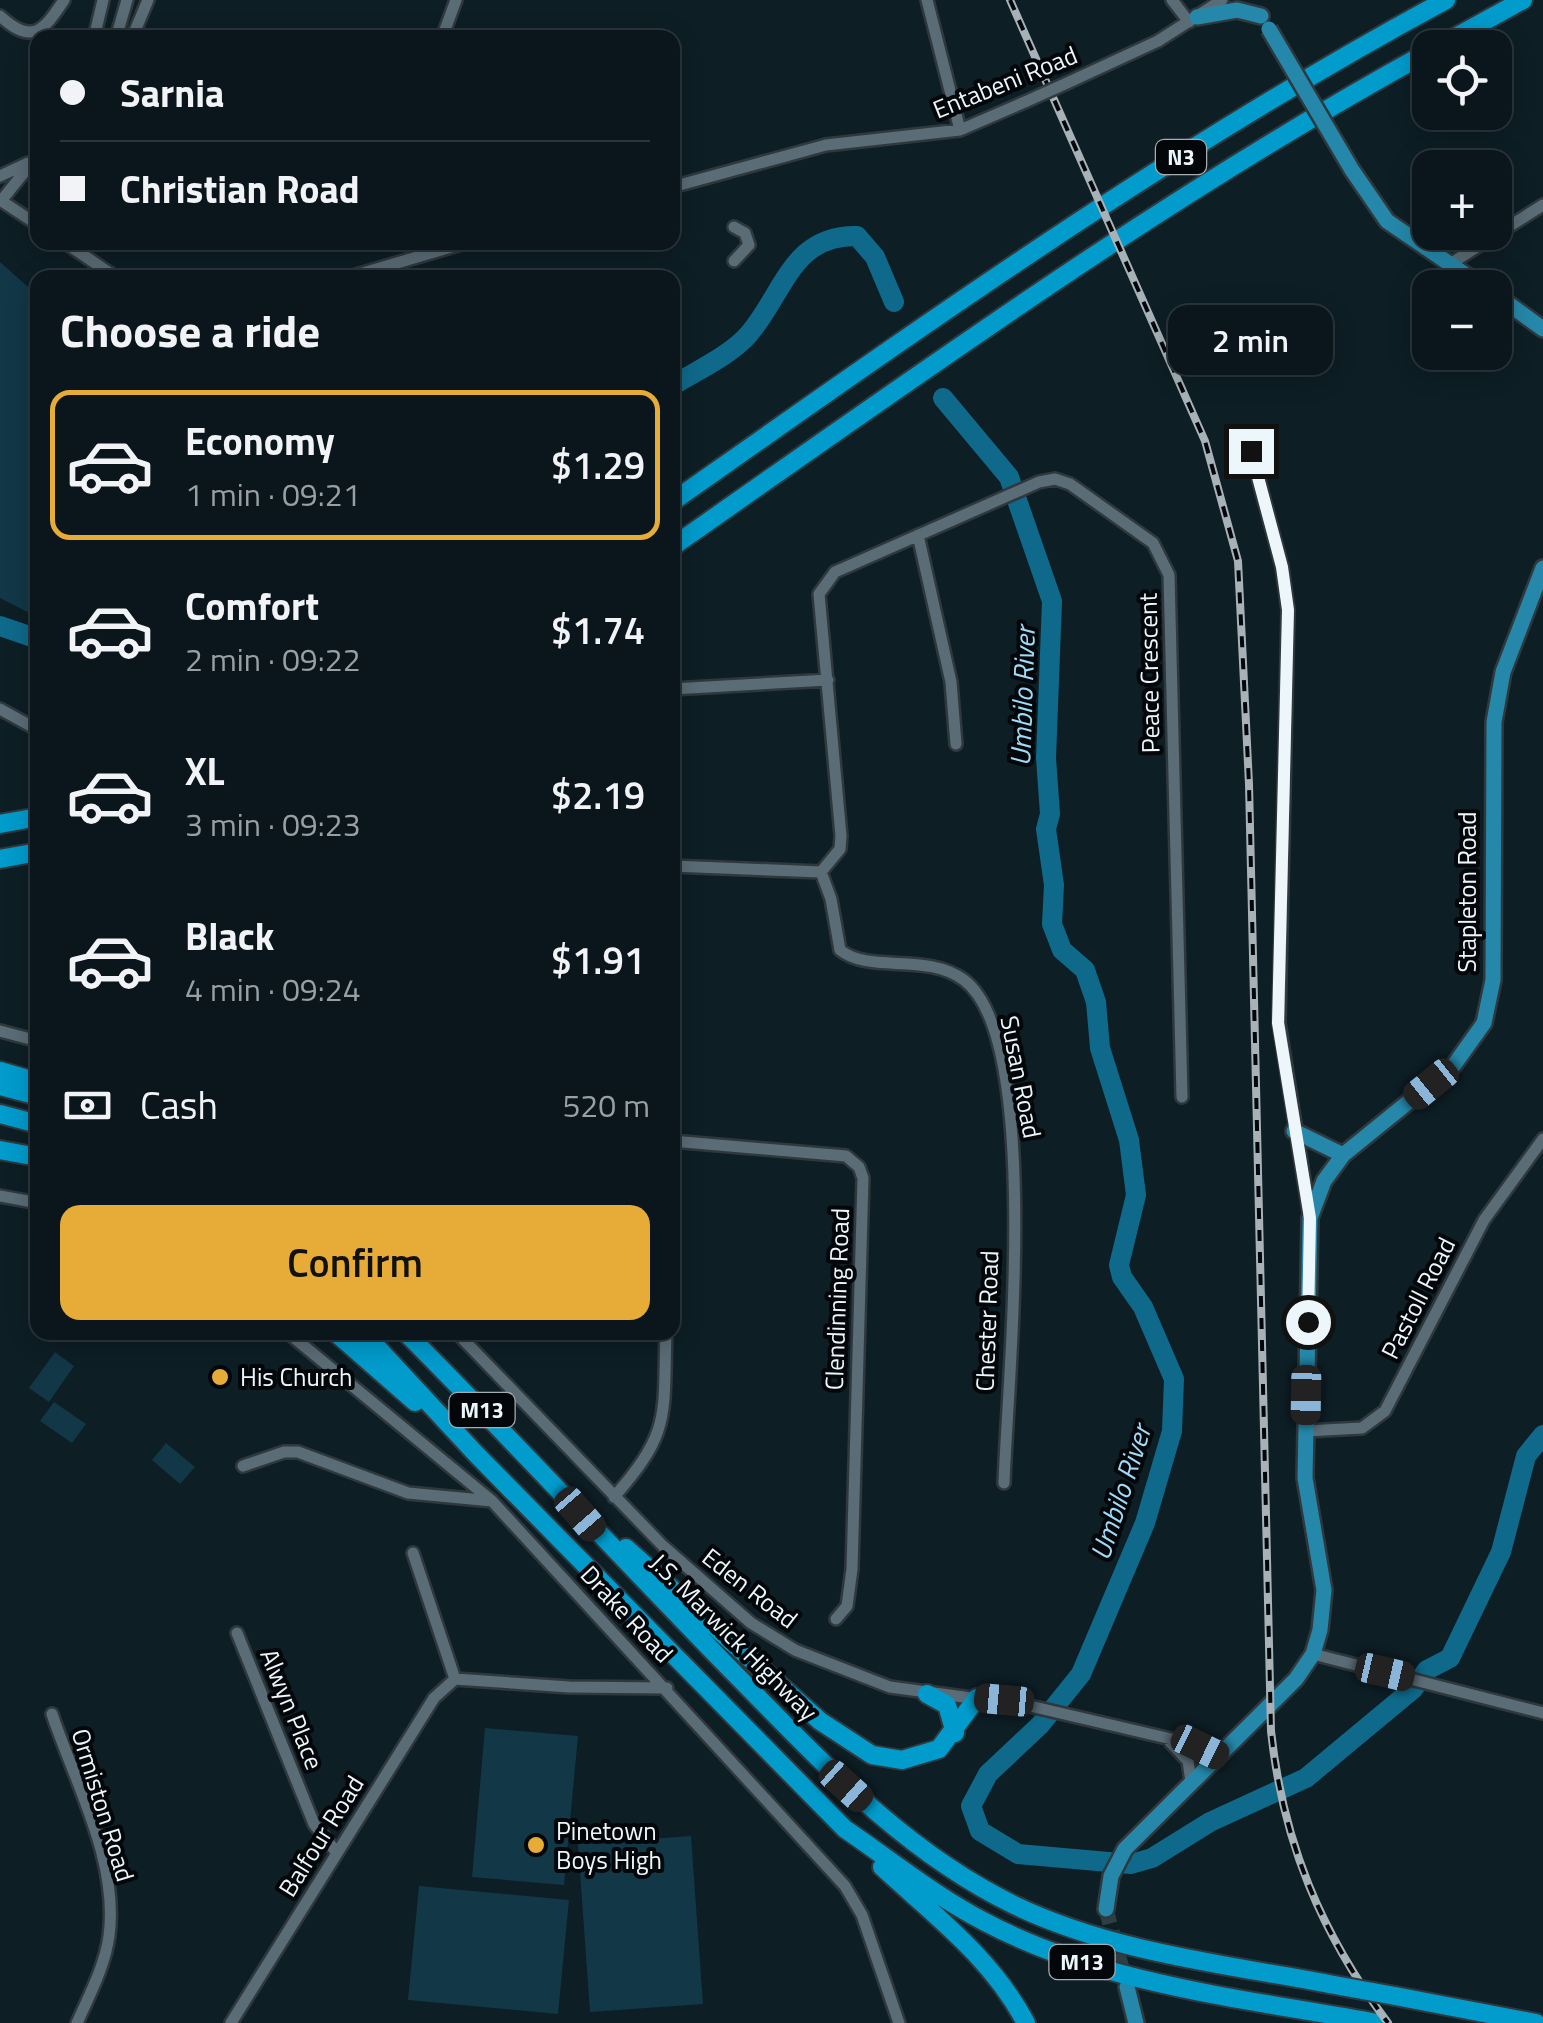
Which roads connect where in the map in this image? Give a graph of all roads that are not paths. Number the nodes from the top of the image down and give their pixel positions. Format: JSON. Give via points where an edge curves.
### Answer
{"nodes":[{"id":1,"x":64,"y":0,"type":"edge"},
{"id":2,"x":103,"y":0,"type":"edge"},
{"id":3,"x":127,"y":0,"type":"edge"},
{"id":4,"x":148,"y":0,"type":"edge"},
{"id":5,"x":456,"y":0,"type":"edge"},
{"id":6,"x":928,"y":0,"type":"edge"},
{"id":7,"x":1172,"y":0,"type":"edge"},
{"id":8,"x":1222,"y":0,"type":"edge"},
{"id":9,"x":1253,"y":0,"type":"edge"},
{"id":10,"x":1446,"y":0,"type":"edge"},
{"id":11,"x":1522,"y":0,"type":"edge"},
{"id":12,"x":0,"y":16,"type":"edge"},
{"id":13,"x":1193,"y":20,"type":"junction"},
{"id":14,"x":1265,"y":22,"type":"junction"},
{"id":15,"x":40,"y":30,"type":"edge"},
{"id":16,"x":96,"y":30,"type":"edge"},
{"id":17,"x":118,"y":30,"type":"edge"},
{"id":18,"x":135,"y":30,"type":"edge"},
{"id":19,"x":445,"y":30,"type":"edge"},
{"id":20,"x":1468,"y":30,"type":"edge"},
{"id":21,"x":30,"y":33,"type":"edge"},
{"id":22,"x":1412,"y":61,"type":"edge"},
{"id":23,"x":960,"y":130,"type":"junction"},
{"id":24,"x":30,"y":161,"type":"edge"},
{"id":25,"x":30,"y":165,"type":"edge"},
{"id":26,"x":0,"y":176,"type":"edge"},
{"id":27,"x":680,"y":185,"type":"edge"},
{"id":28,"x":0,"y":201,"type":"edge"},
{"id":29,"x":1543,"y":204,"type":"edge"},
{"id":30,"x":30,"y":220,"type":"edge"},
{"id":31,"x":734,"y":227,"type":"dead end"},
{"id":32,"x":76,"y":250,"type":"edge"},
{"id":33,"x":441,"y":250,"type":"edge"},
{"id":34,"x":734,"y":261,"type":"dead end"},
{"id":35,"x":1450,"y":264,"type":"junction"},
{"id":36,"x":105,"y":270,"type":"edge"},
{"id":37,"x":373,"y":270,"type":"edge"},
{"id":38,"x":1459,"y":270,"type":"edge"},
{"id":39,"x":1512,"y":306,"type":"edge"},
{"id":40,"x":1541,"y":327,"type":"edge"},
{"id":41,"x":1251,"y":451,"type":"dead end"},
{"id":42,"x":680,"y":496,"type":"edge"},
{"id":43,"x":918,"y":535,"type":"junction"},
{"id":44,"x":680,"y":541,"type":"edge"},
{"id":45,"x":1543,"y":568,"type":"edge"},
{"id":46,"x":828,"y":680,"type":"junction"},
{"id":47,"x":680,"y":689,"type":"edge"},
{"id":48,"x":0,"y":710,"type":"edge"},
{"id":49,"x":30,"y":726,"type":"edge"},
{"id":50,"x":956,"y":744,"type":"dead end"},
{"id":51,"x":30,"y":818,"type":"edge"},
{"id":52,"x":0,"y":824,"type":"edge"},
{"id":53,"x":30,"y":853,"type":"edge"},
{"id":54,"x":0,"y":859,"type":"edge"},
{"id":55,"x":680,"y":866,"type":"edge"},
{"id":56,"x":821,"y":872,"type":"junction"},
{"id":57,"x":0,"y":1031,"type":"edge"},
{"id":58,"x":30,"y":1039,"type":"edge"},
{"id":59,"x":0,"y":1072,"type":"edge"},
{"id":60,"x":30,"y":1080,"type":"edge"},
{"id":61,"x":0,"y":1086,"type":"edge"},
{"id":62,"x":30,"y":1094,"type":"edge"},
{"id":63,"x":1182,"y":1098,"type":"dead end"},
{"id":64,"x":0,"y":1114,"type":"edge"},
{"id":65,"x":30,"y":1122,"type":"edge"},
{"id":66,"x":1294,"y":1130,"type":"junction"},
{"id":67,"x":1543,"y":1139,"type":"edge"},
{"id":68,"x":680,"y":1142,"type":"edge"},
{"id":69,"x":0,"y":1150,"type":"edge"},
{"id":70,"x":30,"y":1156,"type":"edge"},
{"id":71,"x":1343,"y":1156,"type":"junction"},
{"id":72,"x":1014,"y":1161,"type":"joint"},
{"id":73,"x":0,"y":1196,"type":"edge"},
{"id":74,"x":30,"y":1201,"type":"edge"},
{"id":75,"x":1310,"y":1218,"type":"junction"},
{"id":76,"x":296,"y":1340,"type":"edge"},
{"id":77,"x":344,"y":1340,"type":"edge"},
{"id":78,"x":370,"y":1340,"type":"edge"},
{"id":79,"x":413,"y":1340,"type":"edge"},
{"id":80,"x":464,"y":1340,"type":"edge"},
{"id":81,"x":666,"y":1340,"type":"edge"},
{"id":82,"x":1306,"y":1431,"type":"junction"},
{"id":83,"x":476,"y":1454,"type":"junction"},
{"id":84,"x":244,"y":1466,"type":"dead end"},
{"id":85,"x":1004,"y":1483,"type":"dead end"},
{"id":86,"x":558,"y":1488,"type":"junction"},
{"id":87,"x":614,"y":1496,"type":"junction"},
{"id":88,"x":492,"y":1501,"type":"junction"},
{"id":89,"x":413,"y":1553,"type":"dead end"},
{"id":90,"x":836,"y":1619,"type":"dead end"},
{"id":91,"x":237,"y":1633,"type":"dead end"},
{"id":92,"x":1313,"y":1654,"type":"junction"},
{"id":93,"x":455,"y":1679,"type":"junction"},
{"id":94,"x":666,"y":1688,"type":"junction"},
{"id":95,"x":927,"y":1694,"type":"junction"},
{"id":96,"x":976,"y":1698,"type":"junction"},
{"id":97,"x":52,"y":1714,"type":"dead end"},
{"id":98,"x":1543,"y":1714,"type":"edge"},
{"id":99,"x":955,"y":1733,"type":"junction"},
{"id":100,"x":1162,"y":1738,"type":"junction"},
{"id":101,"x":1218,"y":1756,"type":"junction"},
{"id":102,"x":1191,"y":1782,"type":"junction"},
{"id":103,"x":846,"y":1829,"type":"junction"},
{"id":104,"x":337,"y":1853,"type":"junction"},
{"id":105,"x":1106,"y":1909,"type":"tunnel mouth"},
{"id":106,"x":1126,"y":1986,"type":"tunnel mouth"},
{"id":107,"x":77,"y":2023,"type":"edge"},
{"id":108,"x":231,"y":2023,"type":"edge"},
{"id":109,"x":899,"y":2023,"type":"edge"},
{"id":110,"x":1026,"y":2023,"type":"edge"},
{"id":111,"x":1136,"y":2023,"type":"edge"},
{"id":112,"x":1377,"y":2023,"type":"edge"},
{"id":113,"x":1536,"y":2023,"type":"edge"}],
"edges":[{"from":1,"to":15,"type":"street"},
{"from":2,"to":16,"type":"street"},
{"from":3,"to":17,"type":"street"},
{"from":4,"to":18,"type":"street"},
{"from":5,"to":19,"type":"street"},
{"from":6,"to":23,"type":"street"},
{"from":7,"to":13,"type":"street"},
{"from":8,"to":13,"type":"street","name":"Entabeni Road"},
{"from":9,"to":14,"type":"main road"},
{"from":10,"to":42,"type":"highway","number":"N3","via":[[1218,133],[923,326]]},
{"from":11,"to":20,"type":"highway","number":"N3"},
{"from":12,"to":21,"type":"street"},
{"from":13,"to":14,"type":"main road","via":[[1237,10]]},
{"from":13,"to":23,"type":"street","name":"Entabeni Road","bridge":true},
{"from":14,"to":35,"type":"main road","bridge":true,"via":[[1387,221]]},
{"from":22,"to":44,"type":"highway","number":"N3","via":[[1217,176]]},
{"from":23,"to":27,"type":"street","name":"Entabeni Road","via":[[826,145]]},
{"from":24,"to":26,"type":"street"},
{"from":25,"to":28,"type":"street"},
{"from":28,"to":30,"type":"street"},
{"from":29,"to":35,"type":"street"},
{"from":31,"to":34,"type":"street","via":[[749,245]]},
{"from":32,"to":36,"type":"street"},
{"from":33,"to":37,"type":"street"},
{"from":35,"to":38,"type":"main road"},
{"from":39,"to":40,"type":"main road"},
{"from":41,"to":66,"type":"street","via":[[1288,610],[1278,995]]},
{"from":43,"to":46,"type":"street","name":"Peace Crescent","via":[[824,582]]},
{"from":43,"to":50,"type":"street","via":[[952,682]]},
{"from":43,"to":63,"type":"street","name":"Peace Crescent","via":[[1039,482],[1064,481],[1153,544],[1169,575]]},
{"from":45,"to":71,"type":"main road","name":"Stapleton Road","via":[[1503,672],[1494,722],[1490,1006],[1454,1066]]},
{"from":46,"to":47,"type":"street"},
{"from":46,"to":56,"type":"street","via":[[840,849]]},
{"from":48,"to":49,"type":"street"},
{"from":51,"to":52,"type":"highway"},
{"from":53,"to":54,"type":"highway"},
{"from":55,"to":56,"type":"street"},
{"from":56,"to":72,"type":"street","name":"Susan Road","via":[[832,899],[836,944],[846,956],[940,967],[978,994],[994,1034]]},
{"from":57,"to":58,"type":"street"},
{"from":59,"to":60,"type":"highway"},
{"from":61,"to":62,"type":"highway"},
{"from":64,"to":65,"type":"highway"},
{"from":66,"to":71,"type":"main road"},
{"from":66,"to":75,"type":"street"},
{"from":67,"to":82,"type":"street","name":"Pastoll Road","via":[[1484,1220],[1385,1411],[1362,1428]]},
{"from":68,"to":90,"type":"street","name":"Clendinning Road","via":[[846,1156],[863,1178],[852,1569],[847,1606]]},
{"from":69,"to":70,"type":"highway"},
{"from":71,"to":75,"type":"main road","name":"Stapleton Road","via":[[1324,1181]]},
{"from":72,"to":85,"type":"street","name":"Chester Road"},
{"from":73,"to":74,"type":"street"},
{"from":75,"to":82,"type":"main road","name":"Stapleton Road"},
{"from":76,"to":88,"type":"street","name":"Drake Road"},
{"from":77,"to":83,"type":"highway"},
{"from":78,"to":83,"type":"highway","number":"M13"},
{"from":79,"to":86,"type":"highway","name":"J.S. Marwick Highway","number":"M13"},
{"from":80,"to":87,"type":"street","name":"Eden Road"},
{"from":81,"to":87,"type":"street","via":[[657,1442]]},
{"from":82,"to":92,"type":"main road","name":"Stapleton Road","via":[[1305,1478],[1324,1590]]},
{"from":83,"to":103,"type":"highway","number":"M13"},
{"from":84,"to":88,"type":"street","via":[[298,1452],[380,1486],[438,1499]]},
{"from":86,"to":99,"type":"highway","via":[[849,1743],[902,1760],[939,1750]]},
{"from":86,"to":113,"type":"highway","name":"J.S. Marwick Highway","number":"M13","bridge":true,"via":[[846,1786],[932,1858],[982,1889],[1070,1928],[1149,1949]]},
{"from":87,"to":95,"type":"street","name":"Eden Road","via":[[721,1599],[773,1638],[858,1678]]},
{"from":88,"to":94,"type":"street","name":"Drake Road"},
{"from":89,"to":93,"type":"street"},
{"from":91,"to":104,"type":"street","name":"Alwyn Place","via":[[314,1824]]},
{"from":92,"to":98,"type":"street"},
{"from":92,"to":101,"type":"main road","name":"Stapleton Road","via":[[1277,1701]]},
{"from":93,"to":94,"type":"street"},
{"from":93,"to":104,"type":"street","name":"Balfour Road","via":[[434,1698]]},
{"from":94,"to":109,"type":"street","name":"Drake Road","via":[[845,1886],[862,1915]]},
{"from":95,"to":96,"type":"street","name":"Eden Road"},
{"from":95,"to":99,"type":"highway","via":[[947,1705]]},
{"from":96,"to":99,"type":"highway"},
{"from":96,"to":100,"type":"street","name":"Eden Road"},
{"from":97,"to":107,"type":"street","name":"Ormiston Road","via":[[108,1892],[106,1950]]},
{"from":100,"to":101,"type":"street","name":"Eden Road"},
{"from":100,"to":102,"type":"street","via":[[1184,1755]]},
{"from":101,"to":102,"type":"main road","name":"Stapleton Road"},
{"from":102,"to":105,"type":"main road","name":"Stapleton Road","via":[[1125,1849],[1111,1876]]},
{"from":103,"to":110,"type":"highway","via":[[974,1948]]},
{"from":103,"to":112,"type":"highway","number":"M13","via":[[946,1900],[1067,1958]]},
{"from":104,"to":108,"type":"street","name":"Balfour Road"},
{"from":106,"to":111,"type":"main road"}]}
